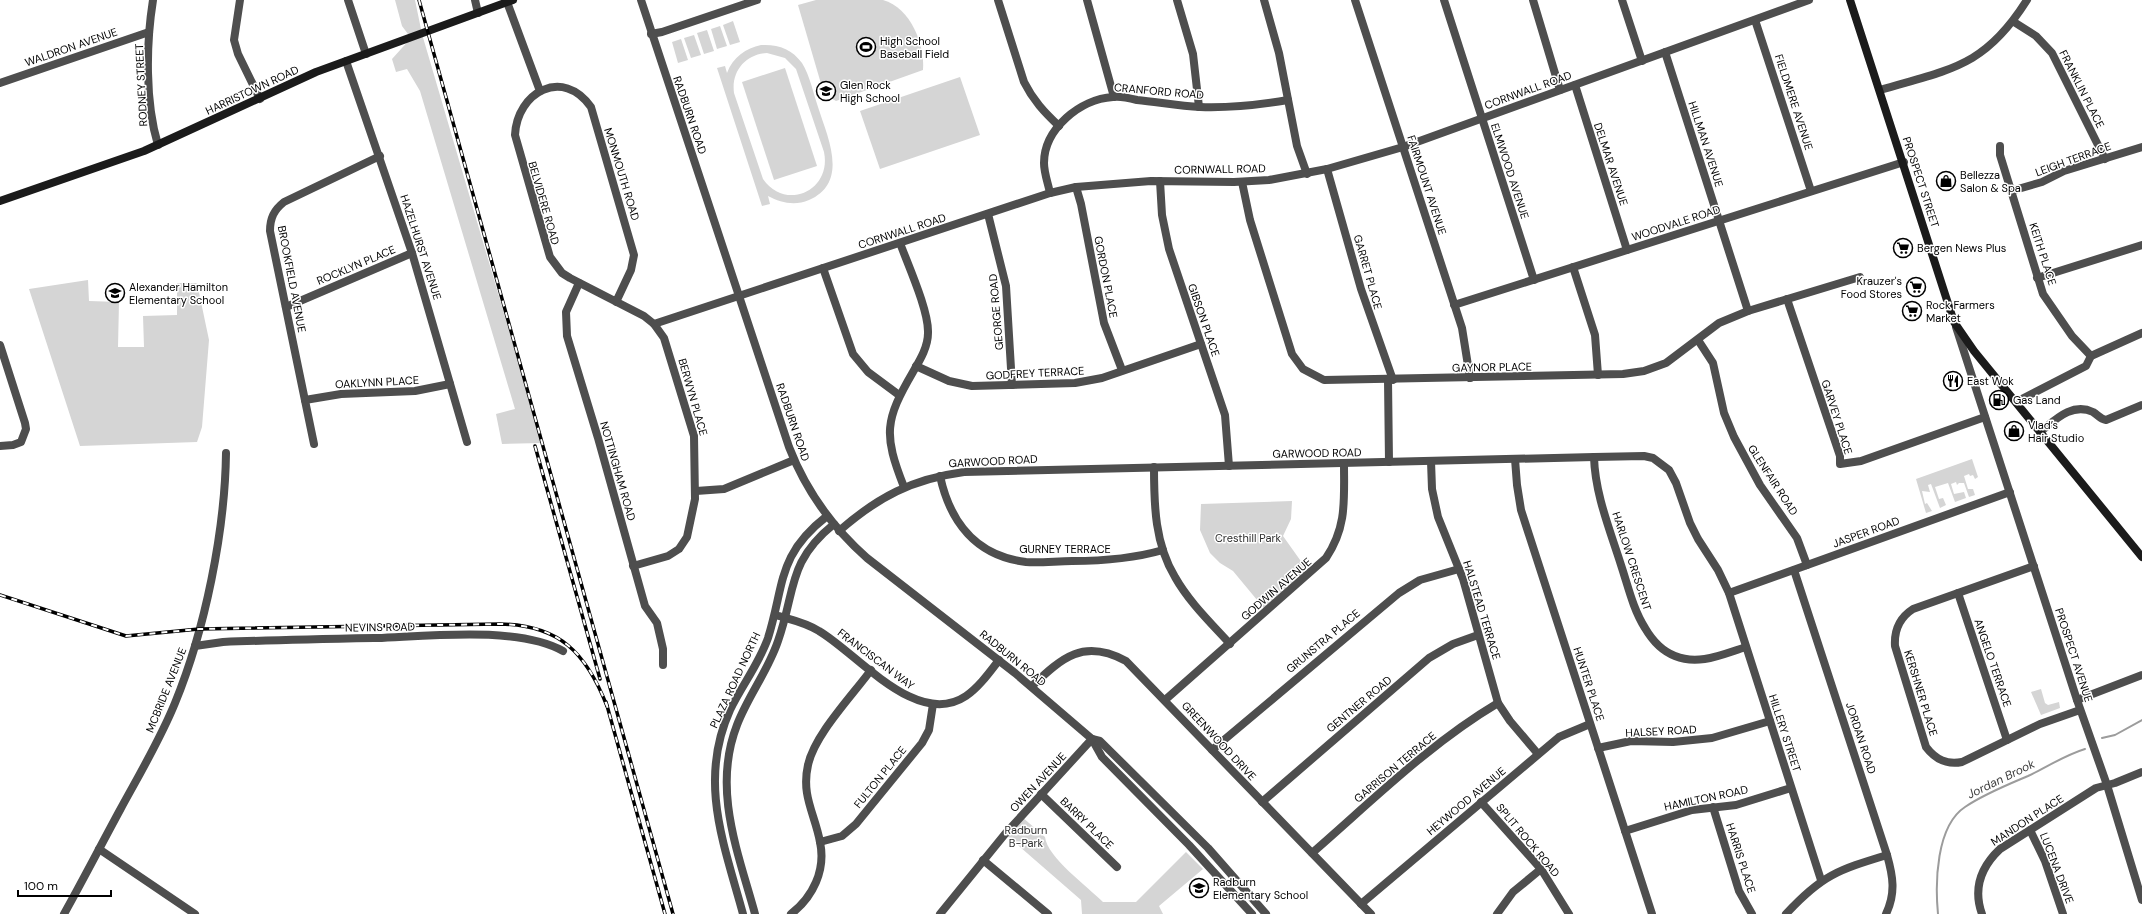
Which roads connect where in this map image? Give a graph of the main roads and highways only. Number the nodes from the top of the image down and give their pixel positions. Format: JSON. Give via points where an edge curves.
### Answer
{"nodes":[{"id":1,"x":1850,"y":0,"type":"edge"},
{"id":2,"x":510,"y":1,"type":"edge"},
{"id":3,"x":0,"y":200,"type":"edge"},
{"id":4,"x":2142,"y":557,"type":"edge"}],
"edges":[{"from":1,"to":4,"type":"main road","name":"PROSPECT STREET","via":[[1954,322],[1974,351]]},
{"from":2,"to":3,"type":"main road","name":"HARRISTOWN ROAD","via":[[316,72],[158,145],[112,163]]}]}
